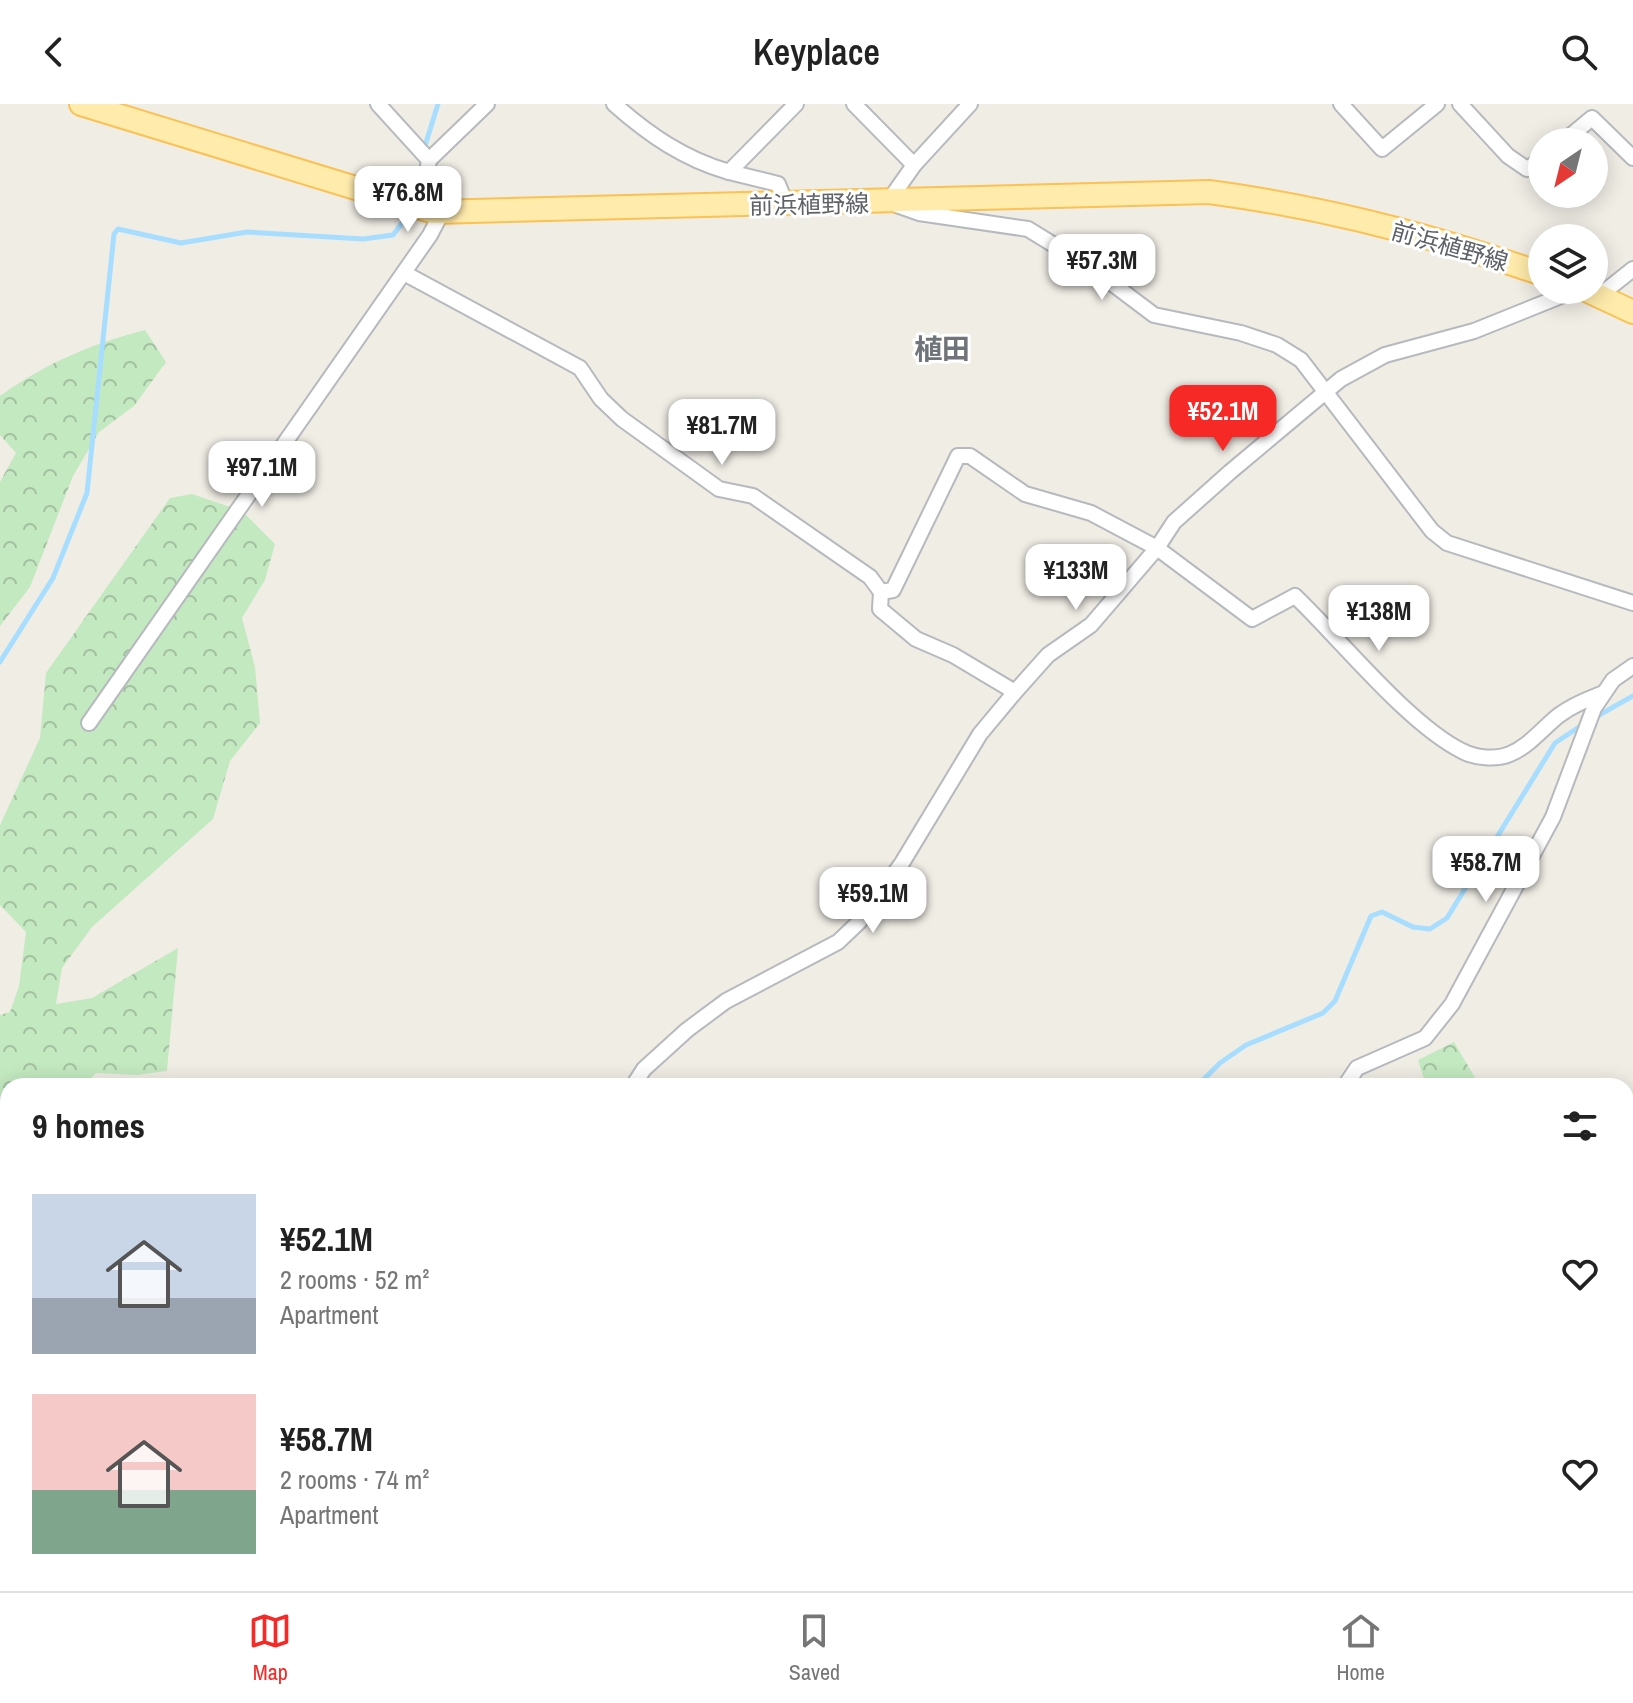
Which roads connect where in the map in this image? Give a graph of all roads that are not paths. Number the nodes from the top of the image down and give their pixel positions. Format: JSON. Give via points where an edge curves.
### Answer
{"nodes":[{"id":1,"x":81,"y":104,"type":"edge"},
{"id":2,"x":378,"y":104,"type":"edge"},
{"id":3,"x":487,"y":104,"type":"edge"},
{"id":4,"x":614,"y":104,"type":"edge"},
{"id":5,"x":796,"y":104,"type":"edge"},
{"id":6,"x":854,"y":104,"type":"edge"},
{"id":7,"x":970,"y":104,"type":"edge"},
{"id":8,"x":1341,"y":104,"type":"edge"},
{"id":9,"x":1437,"y":104,"type":"edge"},
{"id":10,"x":1460,"y":104,"type":"edge"},
{"id":11,"x":1580,"y":128,"type":"edge"},
{"id":12,"x":1602,"y":128,"type":"edge"},
{"id":13,"x":1608,"y":134,"type":"edge"},
{"id":14,"x":1633,"y":158,"type":"edge"},
{"id":15,"x":429,"y":160,"type":"junction"},
{"id":16,"x":914,"y":165,"type":"junction"},
{"id":17,"x":1528,"y":168,"type":"edge"},
{"id":18,"x":729,"y":172,"type":"junction"},
{"id":19,"x":888,"y":202,"type":"junction"},
{"id":20,"x":786,"y":204,"type":"junction"},
{"id":21,"x":432,"y":210,"type":"junction"},
{"id":22,"x":1633,"y":269,"type":"edge"},
{"id":23,"x":1528,"y":270,"type":"edge"},
{"id":24,"x":404,"y":273,"type":"junction"},
{"id":25,"x":1608,"y":284,"type":"edge"},
{"id":26,"x":1608,"y":300,"type":"edge"},
{"id":27,"x":1541,"y":304,"type":"edge"},
{"id":28,"x":1633,"y":312,"type":"edge"},
{"id":29,"x":1327,"y":391,"type":"junction"},
{"id":30,"x":1157,"y":548,"type":"junction"},
{"id":31,"x":881,"y":592,"type":"junction"},
{"id":32,"x":1633,"y":603,"type":"edge"},
{"id":33,"x":1633,"y":666,"type":"edge"},
{"id":34,"x":1015,"y":692,"type":"junction"},
{"id":35,"x":1601,"y":694,"type":"junction"},
{"id":36,"x":89,"y":723,"type":"dead end"},
{"id":37,"x":640,"y":1078,"type":"edge"},
{"id":38,"x":1350,"y":1078,"type":"edge"}],
"edges":[{"from":1,"to":21,"type":"main road","name":"前浜植野線"},
{"from":2,"to":15,"type":"street"},
{"from":3,"to":15,"type":"street"},
{"from":4,"to":18,"type":"street","via":[[648,134],[702,164]]},
{"from":5,"to":18,"type":"street"},
{"from":6,"to":16,"type":"street"},
{"from":7,"to":16,"type":"street"},
{"from":8,"to":9,"type":"street","via":[[1382,149]]},
{"from":10,"to":17,"type":"street","via":[[1508,156]]},
{"from":11,"to":12,"type":"street","via":[[1592,118]]},
{"from":13,"to":14,"type":"street"},
{"from":15,"to":21,"type":"street"},
{"from":16,"to":19,"type":"street"},
{"from":18,"to":20,"type":"street","via":[[778,184]]},
{"from":19,"to":20,"type":"main road","name":"前浜植野線"},
{"from":19,"to":23,"type":"main road","name":"前浜植野線","via":[[1209,192],[1281,202],[1385,227]]},
{"from":19,"to":29,"type":"street","via":[[919,213],[1028,229],[1154,315],[1277,345],[1301,360]]},
{"from":20,"to":21,"type":"main road","name":"前浜植野線"},
{"from":21,"to":24,"type":"street"},
{"from":22,"to":25,"type":"street"},
{"from":24,"to":31,"type":"street","via":[[580,368],[622,419],[719,489],[753,496],[870,577]]},
{"from":24,"to":36,"type":"street"},
{"from":26,"to":28,"type":"main road"},
{"from":27,"to":29,"type":"street","via":[[1474,331],[1385,355]]},
{"from":29,"to":30,"type":"street","via":[[1174,522]]},
{"from":29,"to":32,"type":"street","via":[[1432,531],[1447,543]]},
{"from":30,"to":31,"type":"street","via":[[1091,513],[1025,494],[970,456],[958,456],[893,590]]},
{"from":30,"to":34,"type":"street","via":[[1091,625],[1048,655]]},
{"from":30,"to":35,"type":"street","via":[[1252,619],[1295,596],[1423,724],[1463,752],[1490,758],[1509,755],[1556,717]]},
{"from":31,"to":34,"type":"street","via":[[880,609],[916,639]]},
{"from":33,"to":35,"type":"street"},
{"from":34,"to":37,"type":"street","via":[[980,734],[902,863],[859,922],[838,942],[726,1001]]},
{"from":35,"to":38,"type":"street","via":[[1553,817],[1452,1004],[1425,1038],[1357,1068]]}]}
